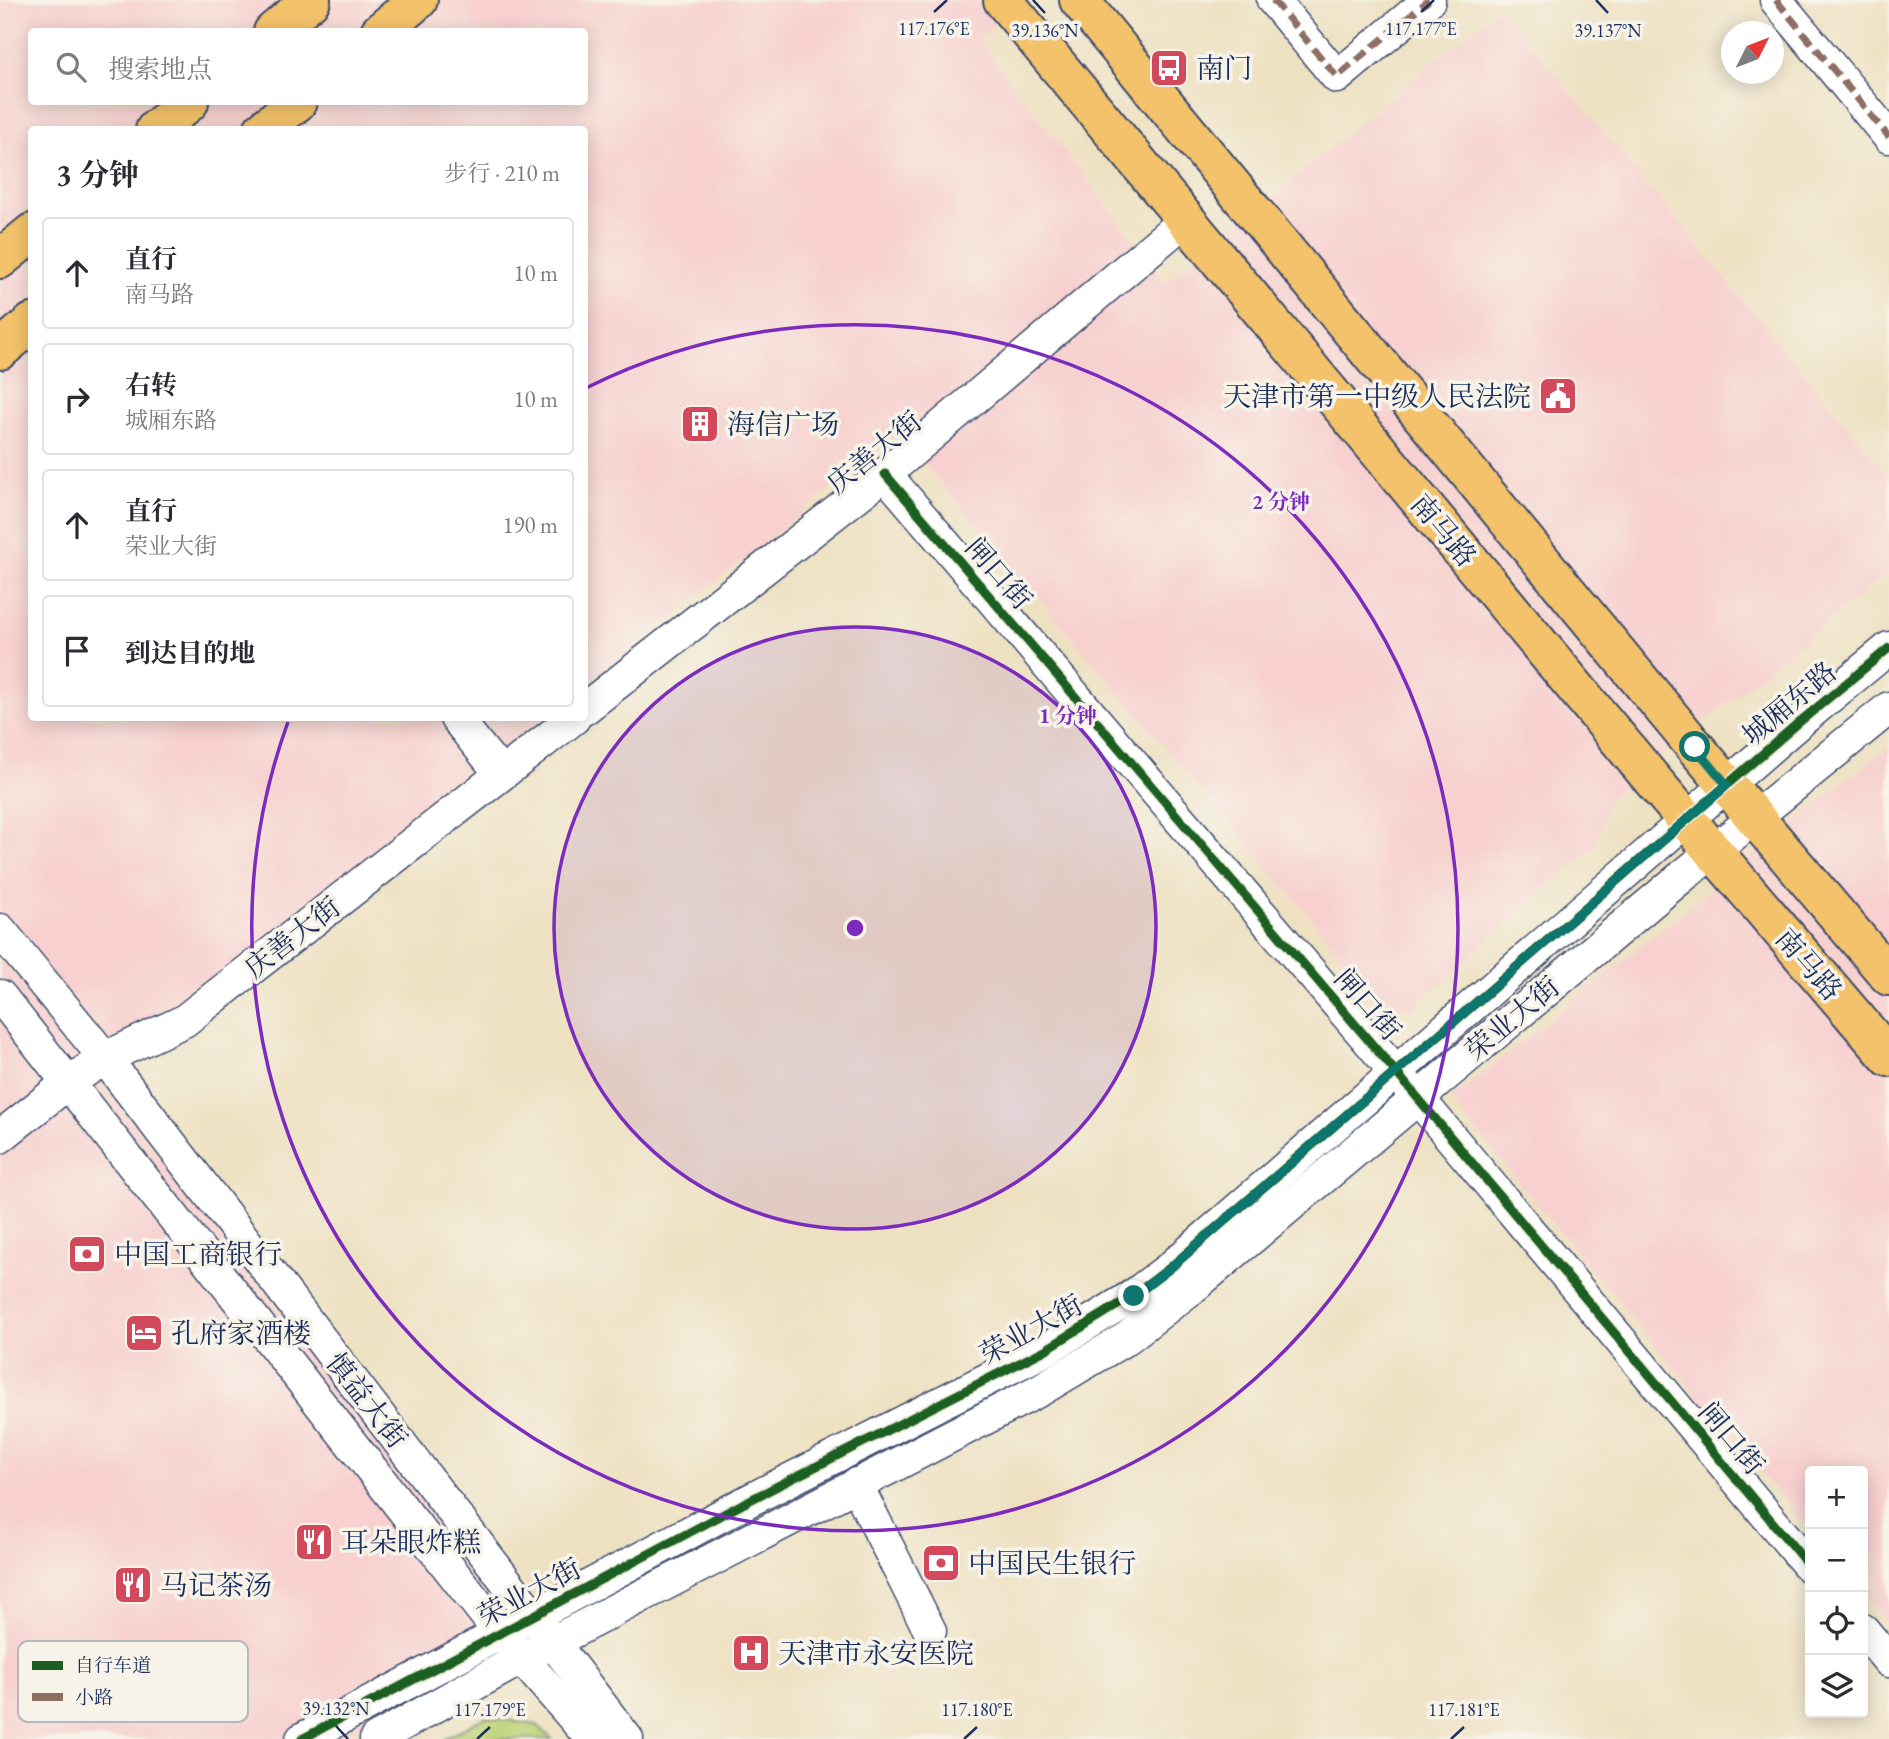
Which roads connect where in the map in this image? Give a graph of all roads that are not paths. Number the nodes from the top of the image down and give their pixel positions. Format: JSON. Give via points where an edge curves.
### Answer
{"nodes":[{"id":1,"x":311,"y":0,"type":"edge"},
{"id":2,"x":418,"y":0,"type":"edge"},
{"id":3,"x":1003,"y":0,"type":"edge"},
{"id":4,"x":1079,"y":0,"type":"edge"},
{"id":5,"x":1273,"y":0,"type":"edge"},
{"id":6,"x":1429,"y":0,"type":"edge"},
{"id":7,"x":1782,"y":2,"type":"edge"},
{"id":8,"x":278,"y":28,"type":"edge"},
{"id":9,"x":385,"y":28,"type":"edge"},
{"id":10,"x":185,"y":105,"type":"edge"},
{"id":11,"x":293,"y":105,"type":"edge"},
{"id":12,"x":160,"y":126,"type":"edge"},
{"id":13,"x":268,"y":126,"type":"edge"},
{"id":14,"x":1889,"y":137,"type":"edge"},
{"id":15,"x":1185,"y":220,"type":"junction"},
{"id":16,"x":28,"y":236,"type":"edge"},
{"id":17,"x":0,"y":259,"type":"edge"},
{"id":18,"x":28,"y":326,"type":"edge"},
{"id":19,"x":0,"y":350,"type":"edge"},
{"id":20,"x":885,"y":474,"type":"junction"},
{"id":21,"x":1889,"y":648,"type":"edge"},
{"id":22,"x":588,"y":706,"type":"edge"},
{"id":23,"x":1889,"y":708,"type":"edge"},
{"id":24,"x":458,"y":721,"type":"edge"},
{"id":25,"x":569,"y":721,"type":"edge"},
{"id":26,"x":501,"y":774,"type":"junction"},
{"id":27,"x":1727,"y":785,"type":"junction"},
{"id":28,"x":1754,"y":817,"type":"junction"},
{"id":29,"x":1687,"y":820,"type":"junction"},
{"id":30,"x":1714,"y":852,"type":"junction"},
{"id":31,"x":0,"y":930,"type":"edge"},
{"id":32,"x":1889,"y":975,"type":"edge"},
{"id":33,"x":0,"y":996,"type":"edge"},
{"id":34,"x":1889,"y":1057,"type":"edge"},
{"id":35,"x":105,"y":1058,"type":"junction"},
{"id":36,"x":1396,"y":1073,"type":"junction"},
{"id":37,"x":69,"y":1082,"type":"junction"},
{"id":38,"x":1417,"y":1097,"type":"junction"},
{"id":39,"x":0,"y":1138,"type":"edge"},
{"id":40,"x":856,"y":1484,"type":"junction"},
{"id":41,"x":1805,"y":1561,"type":"edge"},
{"id":42,"x":533,"y":1615,"type":"junction"},
{"id":43,"x":930,"y":1631,"type":"dead end"},
{"id":44,"x":500,"y":1633,"type":"junction"},
{"id":45,"x":1868,"y":1636,"type":"edge"},
{"id":46,"x":553,"y":1642,"type":"junction"},
{"id":47,"x":522,"y":1658,"type":"junction"},
{"id":48,"x":1889,"y":1661,"type":"edge"},
{"id":49,"x":302,"y":1739,"type":"edge"},
{"id":50,"x":376,"y":1739,"type":"edge"},
{"id":51,"x":592,"y":1739,"type":"edge"},
{"id":52,"x":628,"y":1739,"type":"edge"}],
"edges":[{"from":1,"to":8,"type":"main road"},
{"from":2,"to":9,"type":"main road"},
{"from":3,"to":15,"type":"main road","name":"南马路"},
{"from":4,"to":27,"type":"main road","name":"南马路"},
{"from":5,"to":6,"type":"street","via":[[1337,77]]},
{"from":7,"to":14,"type":"street"},
{"from":10,"to":12,"type":"main road"},
{"from":11,"to":13,"type":"main road"},
{"from":15,"to":20,"type":"street","name":"庆善大街"},
{"from":15,"to":29,"type":"main road","name":"南马路"},
{"from":16,"to":17,"type":"main road"},
{"from":18,"to":19,"type":"main road"},
{"from":20,"to":22,"type":"street","name":"庆善大街"},
{"from":20,"to":36,"type":"street","name":"闸口街"},
{"from":21,"to":27,"type":"street","name":"城厢东路"},
{"from":23,"to":28,"type":"street"},
{"from":24,"to":26,"type":"street"},
{"from":25,"to":26,"type":"street","name":"庆善大街"},
{"from":26,"to":35,"type":"street","name":"庆善大街","via":[[184,1021]]},
{"from":27,"to":28,"type":"main road","name":"南马路"},
{"from":27,"to":29,"type":"street","name":"城厢东路"},
{"from":28,"to":30,"type":"street"},
{"from":28,"to":32,"type":"main road","name":"南马路"},
{"from":29,"to":30,"type":"main road","name":"南马路"},
{"from":29,"to":36,"type":"street","name":"荣业大街"},
{"from":30,"to":34,"type":"main road","name":"南马路"},
{"from":30,"to":38,"type":"street","name":"荣业大街"},
{"from":31,"to":35,"type":"street","name":"慎益大街"},
{"from":33,"to":37,"type":"street","name":"慎益大街"},
{"from":35,"to":37,"type":"street","name":"庆善大街"},
{"from":35,"to":42,"type":"street","name":"慎益大街"},
{"from":36,"to":38,"type":"street","name":"闸口街"},
{"from":36,"to":42,"type":"street","name":"荣业大街","via":[[1134,1296],[1045,1350]]},
{"from":37,"to":39,"type":"street","name":"庆善大街"},
{"from":37,"to":44,"type":"street","name":"慎益大街"},
{"from":38,"to":40,"type":"street","name":"荣业大街","via":[[1127,1338],[1040,1390]]},
{"from":38,"to":41,"type":"street","name":"闸口街"},
{"from":40,"to":43,"type":"street"},
{"from":40,"to":46,"type":"street","name":"荣业大街"},
{"from":42,"to":44,"type":"street","name":"荣业大街"},
{"from":42,"to":46,"type":"street","name":"慎益大街"},
{"from":44,"to":47,"type":"street","name":"慎益大街"},
{"from":44,"to":49,"type":"street","name":"荣业大街"},
{"from":45,"to":48,"type":"street"},
{"from":46,"to":47,"type":"street","name":"荣业大街"},
{"from":46,"to":52,"type":"street","name":"慎益大街"},
{"from":47,"to":50,"type":"street","name":"荣业大街"},
{"from":47,"to":51,"type":"street","name":"慎益大街"}]}
